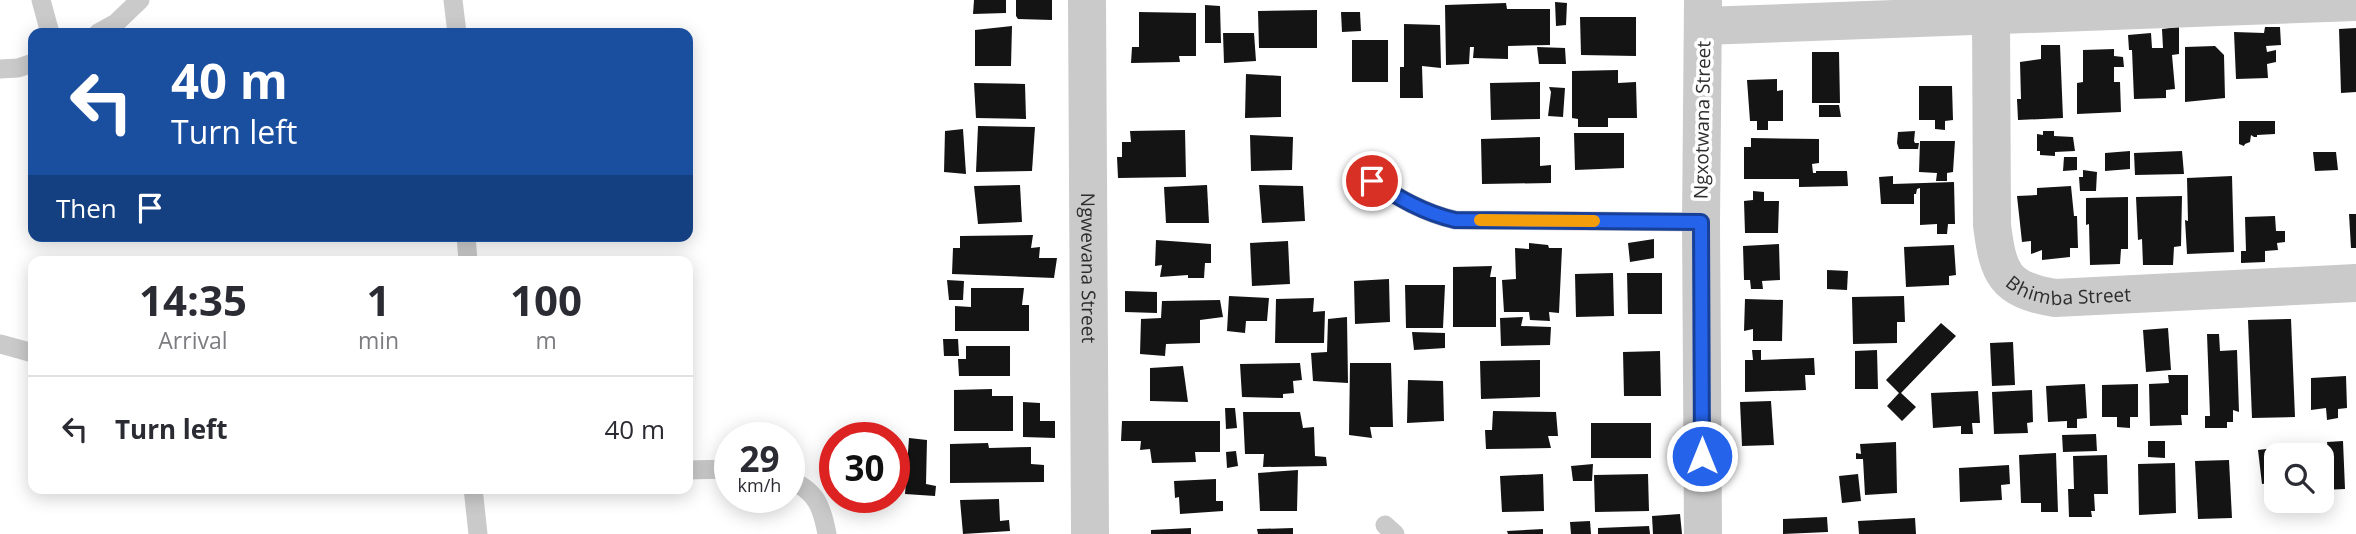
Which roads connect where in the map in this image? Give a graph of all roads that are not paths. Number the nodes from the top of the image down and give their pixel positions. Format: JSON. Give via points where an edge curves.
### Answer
{"nodes":[{"id":1,"x":41,"y":0,"type":"edge"},
{"id":2,"x":140,"y":0,"type":"edge"},
{"id":3,"x":453,"y":0,"type":"edge"},
{"id":4,"x":1087,"y":0,"type":"edge"},
{"id":5,"x":2356,"y":2,"type":"edge"},
{"id":6,"x":1703,"y":13,"type":"edge"},
{"id":7,"x":1991,"y":15,"type":"junction"},
{"id":8,"x":49,"y":28,"type":"edge"},
{"id":9,"x":107,"y":28,"type":"edge"},
{"id":10,"x":456,"y":28,"type":"edge"},
{"id":11,"x":28,"y":65,"type":"edge"},
{"id":12,"x":0,"y":69,"type":"edge"},
{"id":13,"x":1372,"y":181,"type":"dead end"},
{"id":14,"x":1701,"y":222,"type":"junction"},
{"id":15,"x":2356,"y":283,"type":"edge"},
{"id":16,"x":0,"y":344,"type":"edge"},
{"id":17,"x":28,"y":352,"type":"edge"},
{"id":18,"x":714,"y":469,"type":"edge"},
{"id":19,"x":693,"y":470,"type":"edge"},
{"id":20,"x":805,"y":486,"type":"edge"},
{"id":21,"x":474,"y":494,"type":"edge"},
{"id":22,"x":478,"y":534,"type":"edge"},
{"id":23,"x":827,"y":534,"type":"edge"},
{"id":24,"x":1090,"y":534,"type":"edge"},
{"id":25,"x":1703,"y":534,"type":"edge"}],
"edges":[{"from":1,"to":8,"type":"lane"},
{"from":2,"to":9,"type":"lane"},
{"from":3,"to":10,"type":"lane"},
{"from":4,"to":24,"type":"street","name":"Ngwevana Street"},
{"from":5,"to":7,"type":"street"},
{"from":6,"to":7,"type":"street"},
{"from":6,"to":14,"type":"street","name":"Ngxotwana Street"},
{"from":7,"to":15,"type":"street","name":"Bhimba Street","via":[[1992,226],[2000,268],[2019,288],[2054,298]]},
{"from":11,"to":12,"type":"lane"},
{"from":13,"to":14,"type":"lane","via":[[1402,201],[1455,220]]},
{"from":14,"to":25,"type":"street","name":"Ngxotwana Street"},
{"from":16,"to":17,"type":"lane"},
{"from":18,"to":19,"type":"lane"},
{"from":20,"to":23,"type":"lane","via":[[822,510]]},
{"from":21,"to":22,"type":"lane"}]}
